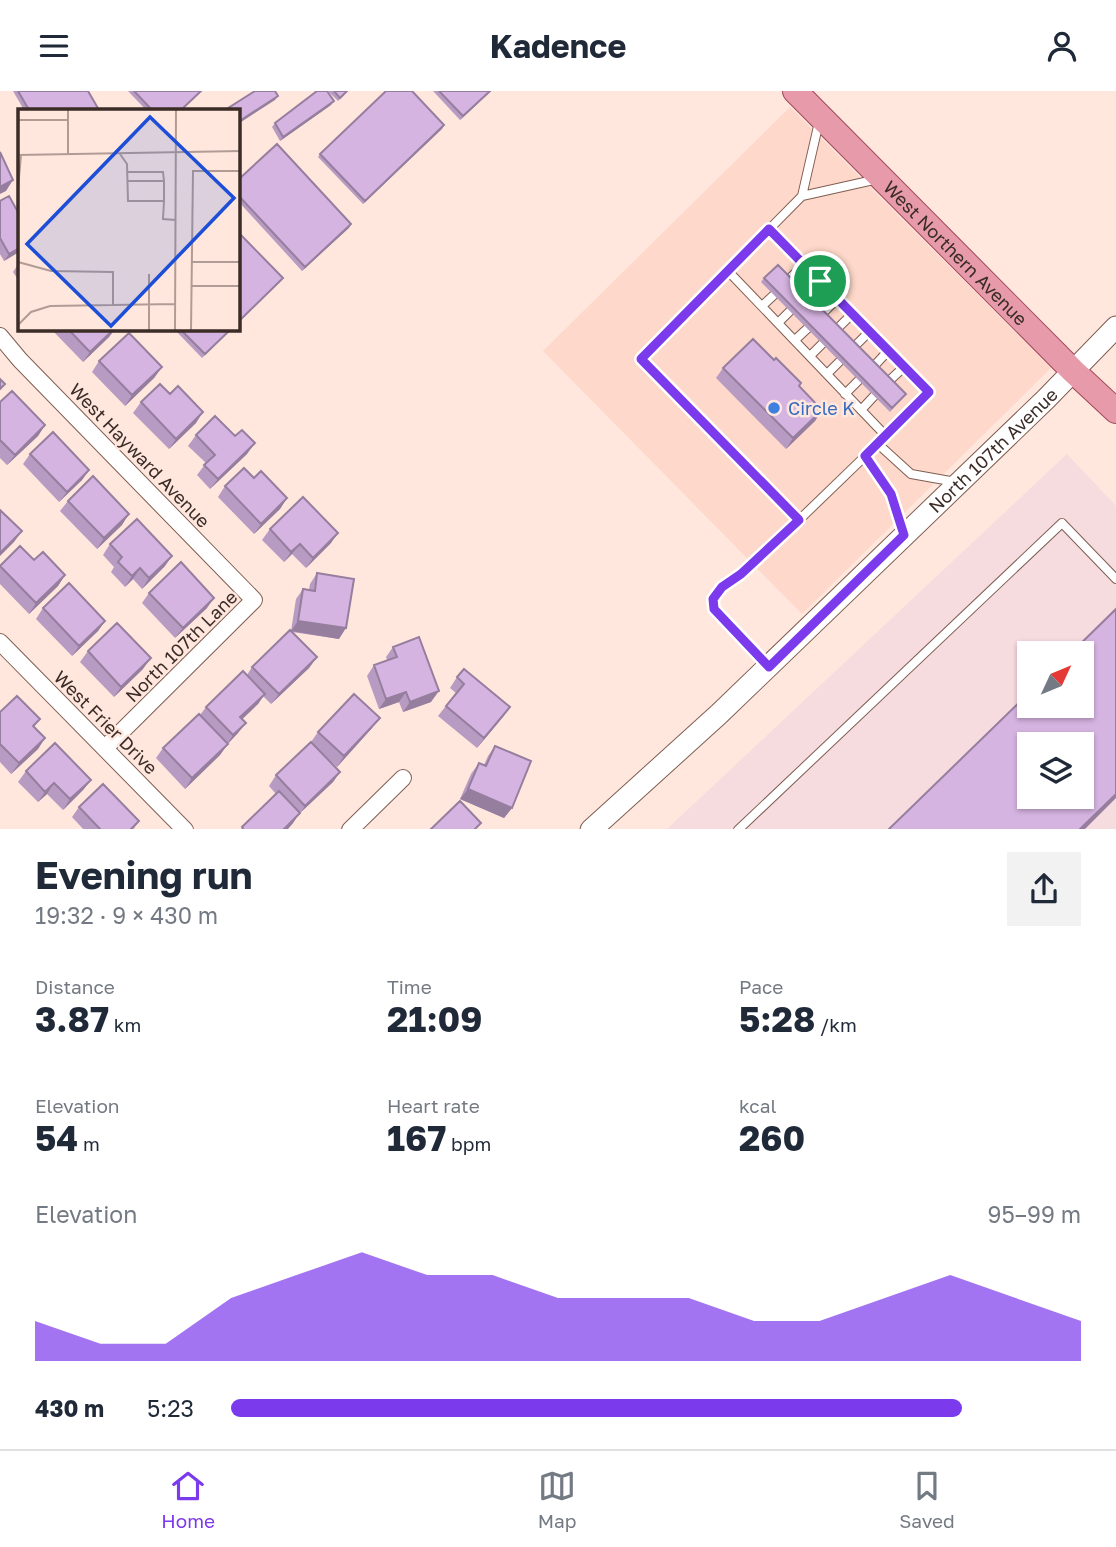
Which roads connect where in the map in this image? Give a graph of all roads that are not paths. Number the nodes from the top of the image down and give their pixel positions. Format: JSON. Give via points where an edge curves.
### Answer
{"nodes":[{"id":1,"x":795,"y":91,"type":"edge"},
{"id":2,"x":820,"y":116,"type":"junction"},
{"id":3,"x":882,"y":179,"type":"junction"},
{"id":4,"x":802,"y":196,"type":"junction"},
{"id":5,"x":769,"y":229,"type":"junction"},
{"id":6,"x":804,"y":265,"type":"junction"},
{"id":7,"x":728,"y":271,"type":"junction"},
{"id":8,"x":789,"y":279,"type":"edge"},
{"id":9,"x":820,"y":281,"type":"junction"},
{"id":10,"x":776,"y":293,"type":"edge"},
{"id":11,"x":805,"y":296,"type":"edge"},
{"id":12,"x":837,"y":299,"type":"junction"},
{"id":13,"x":762,"y":306,"type":"junction"},
{"id":14,"x":792,"y":309,"type":"edge"},
{"id":15,"x":823,"y":313,"type":"edge"},
{"id":16,"x":852,"y":314,"type":"junction"},
{"id":17,"x":778,"y":323,"type":"junction"},
{"id":18,"x":808,"y":327,"type":"edge"},
{"id":19,"x":1116,"y":327,"type":"edge"},
{"id":20,"x":838,"y":328,"type":"edge"},
{"id":21,"x":870,"y":332,"type":"junction"},
{"id":22,"x":0,"y":336,"type":"edge"},
{"id":23,"x":795,"y":341,"type":"junction"},
{"id":24,"x":824,"y":342,"type":"edge"},
{"id":25,"x":855,"y":346,"type":"edge"},
{"id":26,"x":888,"y":351,"type":"junction"},
{"id":27,"x":810,"y":356,"type":"junction"},
{"id":28,"x":843,"y":358,"type":"edge"},
{"id":29,"x":875,"y":365,"type":"edge"},
{"id":30,"x":904,"y":367,"type":"junction"},
{"id":31,"x":1073,"y":371,"type":"junction"},
{"id":32,"x":827,"y":374,"type":"junction"},
{"id":33,"x":861,"y":378,"type":"edge"},
{"id":34,"x":890,"y":380,"type":"edge"},
{"id":35,"x":845,"y":394,"type":"junction"},
{"id":36,"x":876,"y":394,"type":"edge"},
{"id":37,"x":861,"y":410,"type":"junction"},
{"id":38,"x":1116,"y":411,"type":"edge"},
{"id":39,"x":886,"y":436,"type":"junction"},
{"id":40,"x":878,"y":444,"type":"junction"},
{"id":41,"x":865,"y":456,"type":"junction"},
{"id":42,"x":959,"y":483,"type":"junction"},
{"id":43,"x":799,"y":520,"type":"junction"},
{"id":44,"x":904,"y":535,"type":"junction"},
{"id":45,"x":1116,"y":579,"type":"edge"},
{"id":46,"x":254,"y":600,"type":"joint"},
{"id":47,"x":0,"y":642,"type":"edge"},
{"id":48,"x":769,"y":667,"type":"junction"},
{"id":49,"x":105,"y":748,"type":"junction"},
{"id":50,"x":403,"y":778,"type":"dead end"},
{"id":51,"x":185,"y":829,"type":"edge"},
{"id":52,"x":350,"y":829,"type":"edge"},
{"id":53,"x":591,"y":829,"type":"edge"},
{"id":54,"x":738,"y":829,"type":"edge"}],
"edges":[{"from":1,"to":2,"type":"main road","name":"West Northern Avenue"},
{"from":2,"to":3,"type":"main road","name":"West Northern Avenue"},
{"from":2,"to":4,"type":"lane"},
{"from":3,"to":4,"type":"lane"},
{"from":3,"to":31,"type":"main road","name":"West Northern Avenue"},
{"from":4,"to":5,"type":"lane"},
{"from":5,"to":6,"type":"lane"},
{"from":5,"to":7,"type":"lane"},
{"from":6,"to":8,"type":"lane"},
{"from":6,"to":9,"type":"lane"},
{"from":7,"to":13,"type":"lane"},
{"from":7,"to":43,"type":"lane","via":[[641,359]]},
{"from":9,"to":11,"type":"lane"},
{"from":9,"to":12,"type":"lane"},
{"from":10,"to":13,"type":"lane"},
{"from":12,"to":15,"type":"lane"},
{"from":12,"to":16,"type":"lane"},
{"from":13,"to":17,"type":"lane"},
{"from":14,"to":17,"type":"lane"},
{"from":16,"to":20,"type":"lane"},
{"from":16,"to":21,"type":"lane"},
{"from":17,"to":23,"type":"lane"},
{"from":18,"to":23,"type":"lane"},
{"from":19,"to":31,"type":"street","name":"North 107th Avenue"},
{"from":21,"to":25,"type":"lane"},
{"from":21,"to":26,"type":"lane"},
{"from":22,"to":46,"type":"street","name":"West Hayward Avenue"},
{"from":23,"to":27,"type":"lane"},
{"from":24,"to":27,"type":"lane"},
{"from":26,"to":29,"type":"lane"},
{"from":26,"to":30,"type":"lane"},
{"from":27,"to":32,"type":"lane"},
{"from":28,"to":32,"type":"lane"},
{"from":30,"to":34,"type":"lane"},
{"from":30,"to":39,"type":"lane","via":[[929,392]]},
{"from":31,"to":38,"type":"main road","name":"West Northern Avenue"},
{"from":31,"to":42,"type":"street","name":"North 107th Avenue"},
{"from":32,"to":35,"type":"lane"},
{"from":33,"to":35,"type":"lane"},
{"from":35,"to":37,"type":"lane"},
{"from":36,"to":37,"type":"lane"},
{"from":37,"to":39,"type":"lane"},
{"from":39,"to":40,"type":"lane"},
{"from":40,"to":41,"type":"lane"},
{"from":40,"to":42,"type":"lane","via":[[911,474]]},
{"from":41,"to":43,"type":"lane"},
{"from":41,"to":44,"type":"lane","via":[[891,494]]},
{"from":42,"to":44,"type":"street","name":"North 107th Avenue"},
{"from":43,"to":48,"type":"lane","via":[[713,599],[714,609]]},
{"from":44,"to":48,"type":"street","name":"North 107th Avenue"},
{"from":45,"to":54,"type":"lane","via":[[1062,523]]},
{"from":46,"to":49,"type":"street","name":"North 107th Lane"},
{"from":47,"to":49,"type":"street","name":"West Frier Drive"},
{"from":48,"to":53,"type":"street","name":"North 107th Avenue"},
{"from":49,"to":51,"type":"street","name":"West Frier Drive"},
{"from":50,"to":52,"type":"street"}]}
